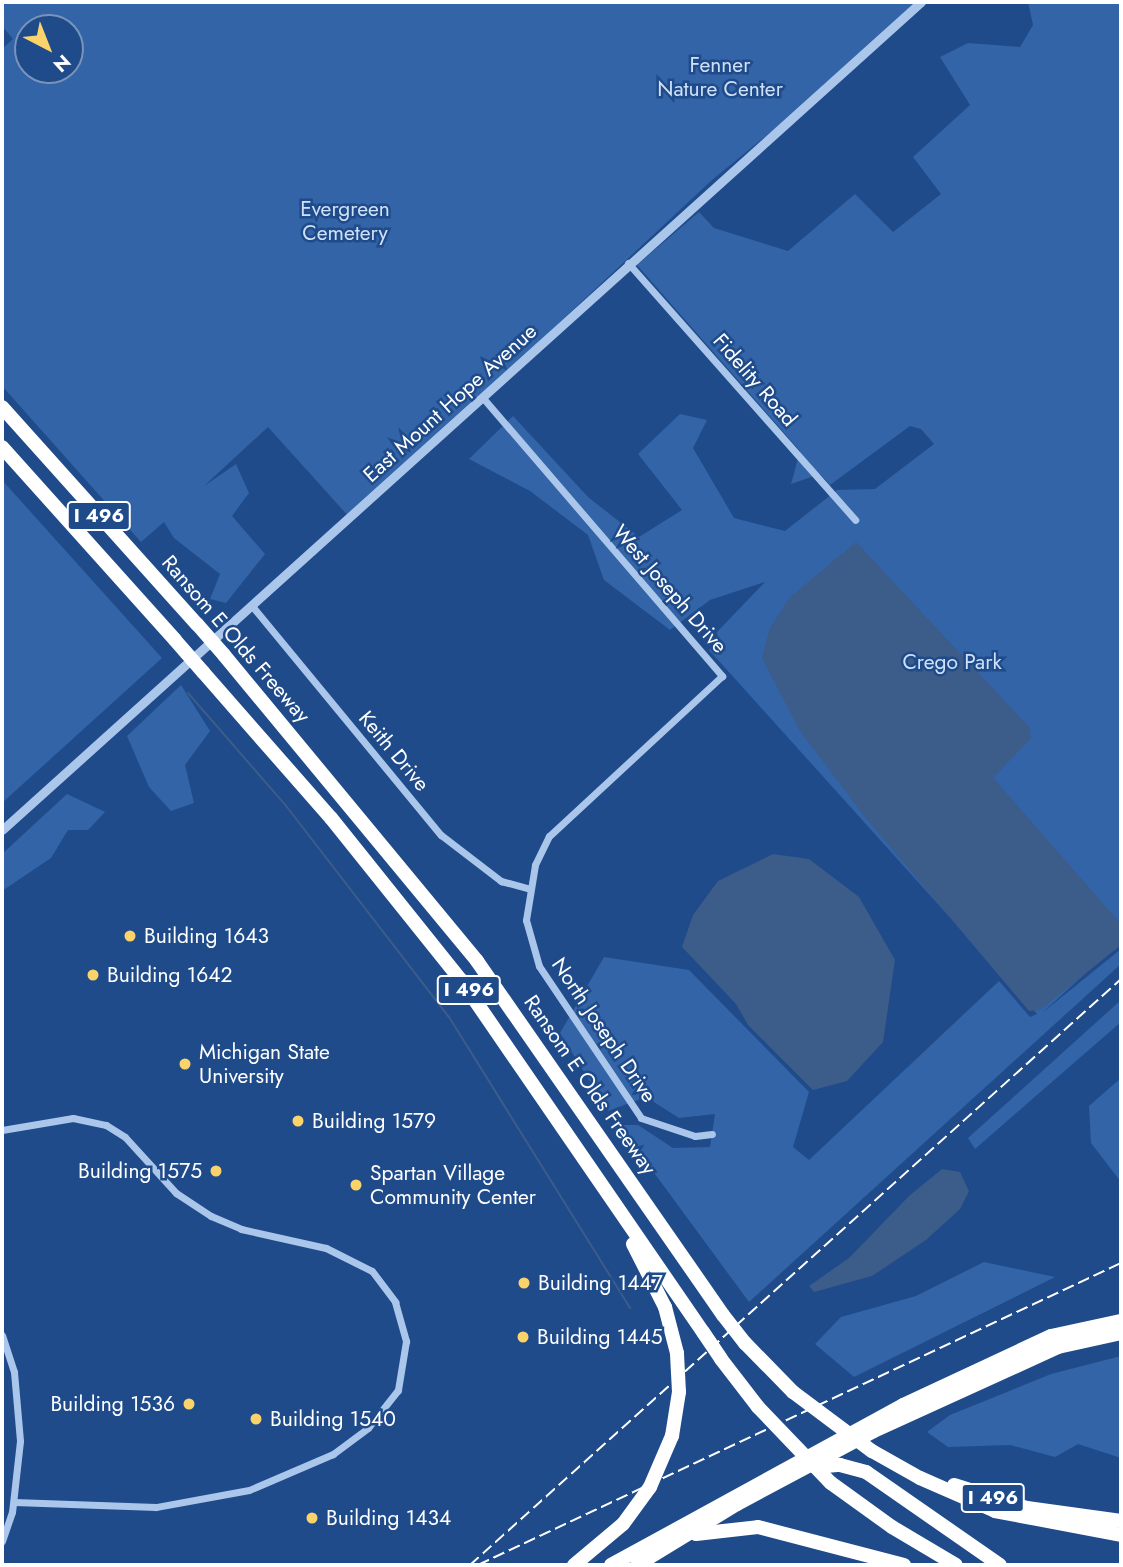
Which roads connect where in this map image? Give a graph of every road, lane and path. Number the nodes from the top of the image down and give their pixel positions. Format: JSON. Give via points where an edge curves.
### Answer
{"nodes":[{"id":1,"x":921,"y":2,"type":"edge"},
{"id":2,"x":628,"y":263,"type":"junction"},
{"id":3,"x":483,"y":398,"type":"junction"},
{"id":4,"x":2,"y":407,"type":"edge"},
{"id":5,"x":2,"y":447,"type":"edge"},
{"id":6,"x":855,"y":520,"type":"dead end"},
{"id":7,"x":252,"y":607,"type":"junction"},
{"id":8,"x":2,"y":830,"type":"edge"},
{"id":9,"x":531,"y":889,"type":"junction"},
{"id":10,"x":2,"y":1130,"type":"edge"},
{"id":11,"x":712,"y":1134,"type":"dead end"},
{"id":12,"x":598,"y":1178,"type":"junction"},
{"id":13,"x":1121,"y":1321,"type":"edge"},
{"id":14,"x":1121,"y":1333,"type":"edge"},
{"id":15,"x":2,"y":1335,"type":"edge"},
{"id":16,"x":872,"y":1451,"type":"junction"},
{"id":17,"x":793,"y":1473,"type":"junction"},
{"id":18,"x":14,"y":1502,"type":"junction"},
{"id":19,"x":703,"y":1518,"type":"junction"},
{"id":20,"x":1121,"y":1521,"type":"edge"},
{"id":21,"x":1121,"y":1535,"type":"edge"},
{"id":22,"x":684,"y":1537,"type":"junction"},
{"id":23,"x":2,"y":1541,"type":"edge"},
{"id":24,"x":574,"y":1565,"type":"edge"},
{"id":25,"x":611,"y":1565,"type":"edge"},
{"id":26,"x":637,"y":1565,"type":"edge"},
{"id":27,"x":904,"y":1565,"type":"edge"},
{"id":28,"x":956,"y":1565,"type":"edge"},
{"id":29,"x":1000,"y":1565,"type":"edge"}],
"edges":[{"from":1,"to":2,"type":"street","name":"East Mount Hope Avenue"},
{"from":2,"to":3,"type":"street","name":"East Mount Hope Avenue"},
{"from":2,"to":6,"type":"street","name":"Fidelity Road"},
{"from":3,"to":7,"type":"street","name":"East Mount Hope Avenue"},
{"from":3,"to":9,"type":"street","name":"West Joseph Drive","via":[[722,676],[550,836],[535,865]]},
{"from":4,"to":16,"type":"highway","name":"Ransom E Olds Freeway","number":"I 496","bridge":true,"via":[[224,655],[477,961],[745,1343],[793,1392]]},
{"from":5,"to":12,"type":"highway","number":"I 496","bridge":true,"via":[[203,672],[424,931]]},
{"from":7,"to":8,"type":"street","name":"East Mount Hope Avenue"},
{"from":7,"to":9,"type":"street","name":"Keith Drive","via":[[441,835],[501,881]]},
{"from":9,"to":11,"type":"street","name":"North Joseph Drive","via":[[526,932],[538,965],[633,1109],[664,1129],[695,1136]]},
{"from":10,"to":18,"type":"street","via":[[73,1118],[106,1125],[125,1137],[176,1193],[211,1216],[338,1252],[372,1271],[395,1302],[406,1341],[398,1390],[368,1427],[332,1454],[249,1490],[156,1507]]},
{"from":12,"to":24,"type":"highway","bridge":true,"via":[[661,1297],[677,1353],[679,1392],[672,1436],[650,1487],[623,1524]]},
{"from":12,"to":28,"type":"highway","number":"I 496","bridge":true,"via":[[758,1407],[831,1483]]},
{"from":13,"to":19,"type":"highway","via":[[1076,1328],[1016,1351],[850,1431]]},
{"from":14,"to":17,"type":"highway","via":[[1058,1346]]},
{"from":15,"to":18,"type":"street","via":[[11,1355],[19,1406]]},
{"from":16,"to":20,"type":"highway","name":"Ransom E Olds Freeway","number":"I 496","via":[[1017,1505]]},
{"from":16,"to":21,"type":"highway","via":[[995,1511]]},
{"from":17,"to":19,"type":"highway"},
{"from":17,"to":29,"type":"highway","via":[[831,1464],[861,1470]]},
{"from":18,"to":23,"type":"street"},
{"from":19,"to":22,"type":"highway"},
{"from":19,"to":25,"type":"highway"},
{"from":22,"to":26,"type":"highway"},
{"from":22,"to":27,"type":"highway","via":[[758,1527]]}]}
